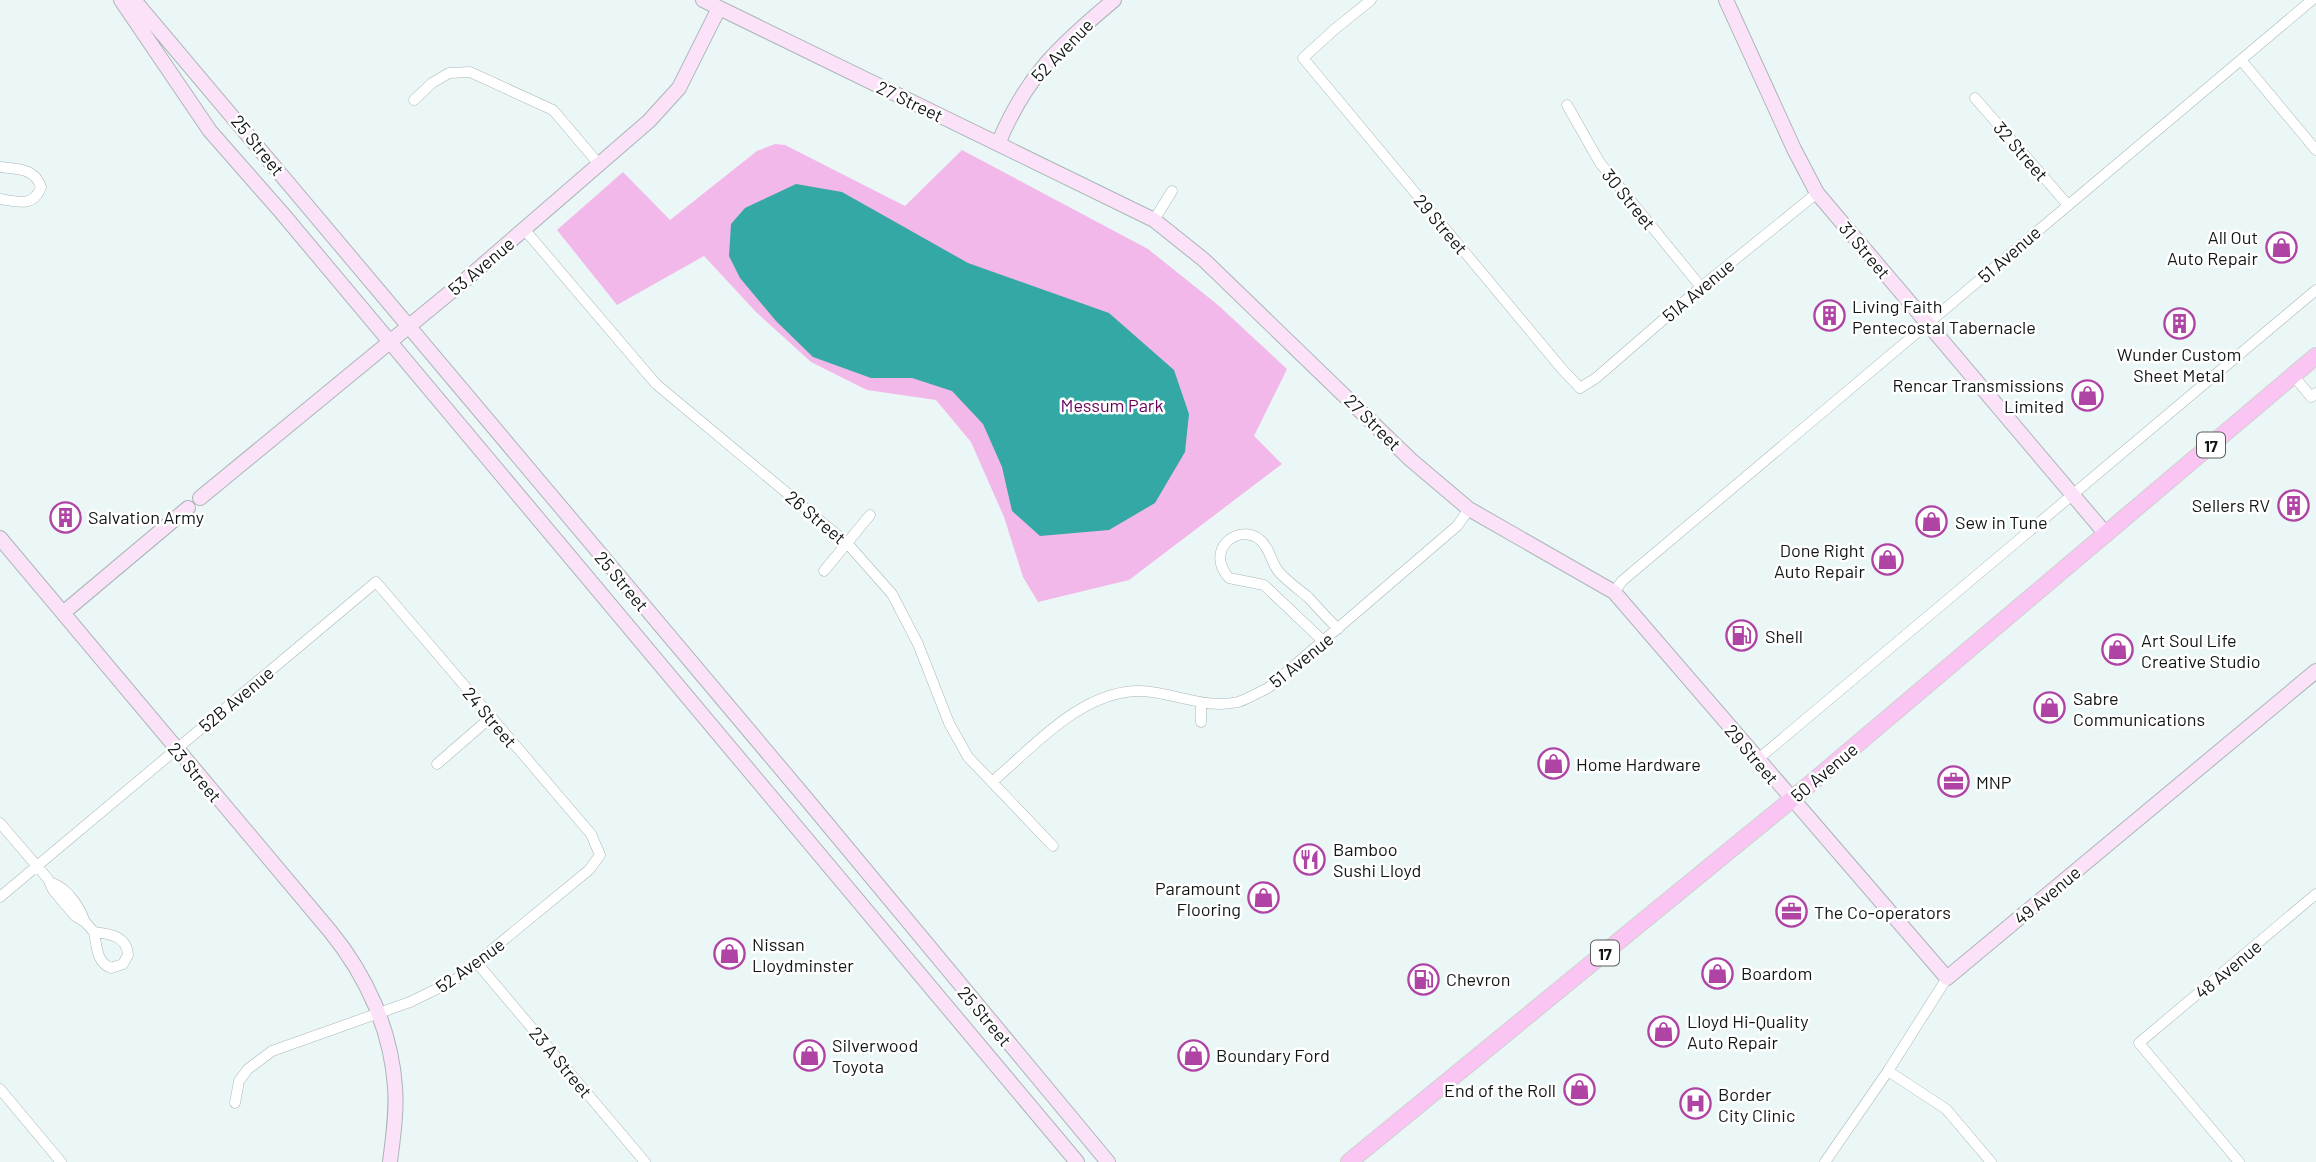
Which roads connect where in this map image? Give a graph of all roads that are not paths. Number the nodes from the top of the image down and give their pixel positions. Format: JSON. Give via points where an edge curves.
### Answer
{"nodes":[{"id":1,"x":121,"y":0,"type":"edge"},
{"id":2,"x":134,"y":0,"type":"edge"},
{"id":3,"x":703,"y":0,"type":"edge"},
{"id":4,"x":1114,"y":0,"type":"edge"},
{"id":5,"x":1371,"y":0,"type":"edge"},
{"id":6,"x":1726,"y":0,"type":"edge"},
{"id":7,"x":2312,"y":0,"type":"edge"},
{"id":8,"x":721,"y":4,"type":"edge"},
{"id":9,"x":2241,"y":60,"type":"junction"},
{"id":10,"x":1975,"y":99,"type":"dead end"},
{"id":11,"x":414,"y":100,"type":"dead end"},
{"id":12,"x":1567,"y":105,"type":"dead end"},
{"id":13,"x":999,"y":144,"type":"junction"},
{"id":14,"x":2316,"y":150,"type":"edge"},
{"id":15,"x":598,"y":163,"type":"junction"},
{"id":16,"x":0,"y":167,"type":"edge"},
{"id":17,"x":1172,"y":191,"type":"dead end"},
{"id":18,"x":1817,"y":193,"type":"junction"},
{"id":19,"x":0,"y":199,"type":"edge"},
{"id":20,"x":2067,"y":204,"type":"junction"},
{"id":21,"x":1154,"y":220,"type":"junction"},
{"id":22,"x":524,"y":229,"type":"junction"},
{"id":23,"x":1701,"y":287,"type":"junction"},
{"id":24,"x":2316,"y":290,"type":"edge"},
{"id":25,"x":1928,"y":324,"type":"junction"},
{"id":26,"x":408,"y":327,"type":"junction"},
{"id":27,"x":389,"y":343,"type":"junction"},
{"id":28,"x":2316,"y":356,"type":"edge"},
{"id":29,"x":2293,"y":376,"type":"junction"},
{"id":30,"x":1580,"y":388,"type":"joint"},
{"id":31,"x":2316,"y":393,"type":"edge"},
{"id":32,"x":2073,"y":495,"type":"junction"},
{"id":33,"x":200,"y":498,"type":"joint"},
{"id":34,"x":188,"y":508,"type":"joint"},
{"id":35,"x":1469,"y":509,"type":"junction"},
{"id":36,"x":870,"y":515,"type":"dead end"},
{"id":37,"x":2105,"y":533,"type":"junction"},
{"id":38,"x":0,"y":538,"type":"edge"},
{"id":39,"x":847,"y":543,"type":"junction"},
{"id":40,"x":824,"y":570,"type":"dead end"},
{"id":41,"x":1277,"y":571,"type":"junction"},
{"id":42,"x":376,"y":582,"type":"joint"},
{"id":43,"x":1264,"y":585,"type":"junction"},
{"id":44,"x":1614,"y":592,"type":"junction"},
{"id":45,"x":1308,"y":598,"type":"junction"},
{"id":46,"x":1295,"y":612,"type":"junction"},
{"id":47,"x":63,"y":614,"type":"junction"},
{"id":48,"x":1338,"y":629,"type":"junction"},
{"id":49,"x":1323,"y":641,"type":"junction"},
{"id":50,"x":2316,"y":671,"type":"edge"},
{"id":51,"x":1201,"y":703,"type":"junction"},
{"id":52,"x":490,"y":718,"type":"junction"},
{"id":53,"x":1201,"y":722,"type":"dead end"},
{"id":54,"x":176,"y":749,"type":"junction"},
{"id":55,"x":1757,"y":760,"type":"junction"},
{"id":56,"x":437,"y":764,"type":"dead end"},
{"id":57,"x":992,"y":782,"type":"junction"},
{"id":58,"x":1791,"y":800,"type":"junction"},
{"id":59,"x":0,"y":823,"type":"edge"},
{"id":60,"x":1053,"y":846,"type":"dead end"},
{"id":61,"x":600,"y":855,"type":"joint"},
{"id":62,"x":37,"y":866,"type":"junction"},
{"id":63,"x":2316,"y":894,"type":"edge"},
{"id":64,"x":0,"y":897,"type":"edge"},
{"id":65,"x":94,"y":932,"type":"dead end"},
{"id":66,"x":477,"y":963,"type":"junction"},
{"id":67,"x":1947,"y":978,"type":"junction"},
{"id":68,"x":378,"y":1013,"type":"junction"},
{"id":69,"x":1888,"y":1071,"type":"junction"},
{"id":70,"x":0,"y":1089,"type":"edge"},
{"id":71,"x":235,"y":1103,"type":"dead end"},
{"id":72,"x":61,"y":1162,"type":"edge"},
{"id":73,"x":390,"y":1162,"type":"edge"},
{"id":74,"x":645,"y":1162,"type":"edge"},
{"id":75,"x":1077,"y":1162,"type":"edge"},
{"id":76,"x":1108,"y":1162,"type":"edge"},
{"id":77,"x":1349,"y":1162,"type":"edge"},
{"id":78,"x":1825,"y":1162,"type":"edge"},
{"id":79,"x":1991,"y":1162,"type":"edge"},
{"id":80,"x":2238,"y":1162,"type":"edge"}],
"edges":[{"from":1,"to":27,"type":"street","name":"25 Street","via":[[210,131]]},
{"from":2,"to":26,"type":"street","name":"25 Street"},
{"from":3,"to":8,"type":"street","name":"27 Street"},
{"from":4,"to":13,"type":"street","name":"52 Avenue","via":[[1035,74]]},
{"from":5,"to":30,"type":"street","name":"29 Street","via":[[1303,58]]},
{"from":6,"to":18,"type":"street","name":"31 Street"},
{"from":7,"to":9,"type":"street","name":"51 Avenue"},
{"from":8,"to":13,"type":"street","name":"27 Street"},
{"from":8,"to":15,"type":"street","name":"53 Avenue","via":[[679,88],[649,121]]},
{"from":9,"to":14,"type":"street"},
{"from":9,"to":20,"type":"street","name":"51 Avenue"},
{"from":10,"to":20,"type":"street","name":"32 Street"},
{"from":11,"to":15,"type":"street","via":[[449,73],[470,72],[553,110]]},
{"from":12,"to":23,"type":"street","name":"30 Street","via":[[1600,163]]},
{"from":13,"to":21,"type":"street","name":"27 Street"},
{"from":15,"to":22,"type":"street","name":"53 Avenue"},
{"from":16,"to":19,"type":"street","via":[[35,174],[41,187],[30,202]]},
{"from":17,"to":21,"type":"street"},
{"from":18,"to":23,"type":"street","name":"51A Avenue"},
{"from":18,"to":25,"type":"street","name":"31 Street"},
{"from":20,"to":25,"type":"street","name":"51 Avenue"},
{"from":21,"to":35,"type":"street","name":"27 Street","via":[[1204,260],[1411,460]]},
{"from":22,"to":26,"type":"street","name":"53 Avenue"},
{"from":22,"to":39,"type":"street","name":"26 Street","via":[[656,384]]},
{"from":23,"to":30,"type":"street","name":"51A Avenue"},
{"from":24,"to":32,"type":"street"},
{"from":25,"to":32,"type":"street","name":"31 Street"},
{"from":25,"to":44,"type":"street","name":"51 Avenue"},
{"from":26,"to":27,"type":"street","name":"53 Avenue"},
{"from":26,"to":76,"type":"street","name":"25 Street"},
{"from":27,"to":33,"type":"street","name":"53 Avenue"},
{"from":27,"to":75,"type":"street","name":"25 Street"},
{"from":28,"to":29,"type":"main road","name":"50 Avenue","number":"17"},
{"from":29,"to":31,"type":"street","via":[[2311,397]]},
{"from":29,"to":37,"type":"main road","name":"50 Avenue","number":"17"},
{"from":32,"to":37,"type":"street","name":"31 Street"},
{"from":32,"to":55,"type":"street"},
{"from":33,"to":34,"type":"street"},
{"from":34,"to":47,"type":"street"},
{"from":35,"to":44,"type":"street","name":"27 Street"},
{"from":35,"to":48,"type":"street","name":"51 Avenue","via":[[1460,523]]},
{"from":36,"to":39,"type":"street"},
{"from":37,"to":58,"type":"main road","name":"50 Avenue","number":"17"},
{"from":38,"to":47,"type":"street","name":"23 Street"},
{"from":39,"to":40,"type":"street"},
{"from":39,"to":57,"type":"street","name":"26 Street","via":[[892,594],[949,723],[968,757]]},
{"from":41,"to":43,"type":"street"},
{"from":41,"to":43,"type":"street","via":[[1259,539],[1248,534],[1222,546],[1220,563],[1229,578]]},
{"from":41,"to":45,"type":"street"},
{"from":42,"to":52,"type":"street","name":"24 Street"},
{"from":42,"to":54,"type":"street","name":"52B Avenue"},
{"from":43,"to":46,"type":"street"},
{"from":44,"to":55,"type":"street","name":"29 Street"},
{"from":45,"to":46,"type":"street"},
{"from":45,"to":48,"type":"street"},
{"from":46,"to":49,"type":"street"},
{"from":47,"to":54,"type":"street","name":"23 Street"},
{"from":48,"to":49,"type":"street","name":"51 Avenue"},
{"from":49,"to":51,"type":"street","name":"51 Avenue","via":[[1268,688],[1238,702]]},
{"from":50,"to":67,"type":"street","name":"49 Avenue"},
{"from":51,"to":53,"type":"street"},
{"from":51,"to":57,"type":"street","name":"51 Avenue","via":[[1126,692],[1093,703],[1065,719]]},
{"from":52,"to":56,"type":"street"},
{"from":52,"to":61,"type":"street","name":"24 Street","via":[[591,834]]},
{"from":54,"to":62,"type":"street","name":"52B Avenue"},
{"from":54,"to":68,"type":"street","name":"23 Street","via":[[338,942],[368,988]]},
{"from":55,"to":58,"type":"street","name":"29 Street"},
{"from":57,"to":60,"type":"street","name":"26 Street"},
{"from":58,"to":67,"type":"street","name":"29 Street"},
{"from":58,"to":77,"type":"main road","name":"50 Avenue","number":"17"},
{"from":59,"to":62,"type":"street"},
{"from":61,"to":66,"type":"street","name":"52 Avenue","via":[[589,870]]},
{"from":62,"to":64,"type":"street","name":"52B Avenue"},
{"from":62,"to":65,"type":"street","via":[[74,901]]},
{"from":63,"to":80,"type":"street","name":"48 Avenue","via":[[2140,1044]]},
{"from":66,"to":68,"type":"street","name":"52 Avenue","via":[[433,993]]},
{"from":66,"to":74,"type":"street","name":"23 A Street"},
{"from":67,"to":69,"type":"street","name":"49 Avenue"},
{"from":68,"to":71,"type":"street","name":"52 Avenue","via":[[272,1051],[239,1081]]},
{"from":68,"to":73,"type":"street","via":[[396,1090]]},
{"from":69,"to":78,"type":"street","name":"49 Avenue"},
{"from":69,"to":79,"type":"street","via":[[1946,1109]]},
{"from":70,"to":72,"type":"street"}]}
